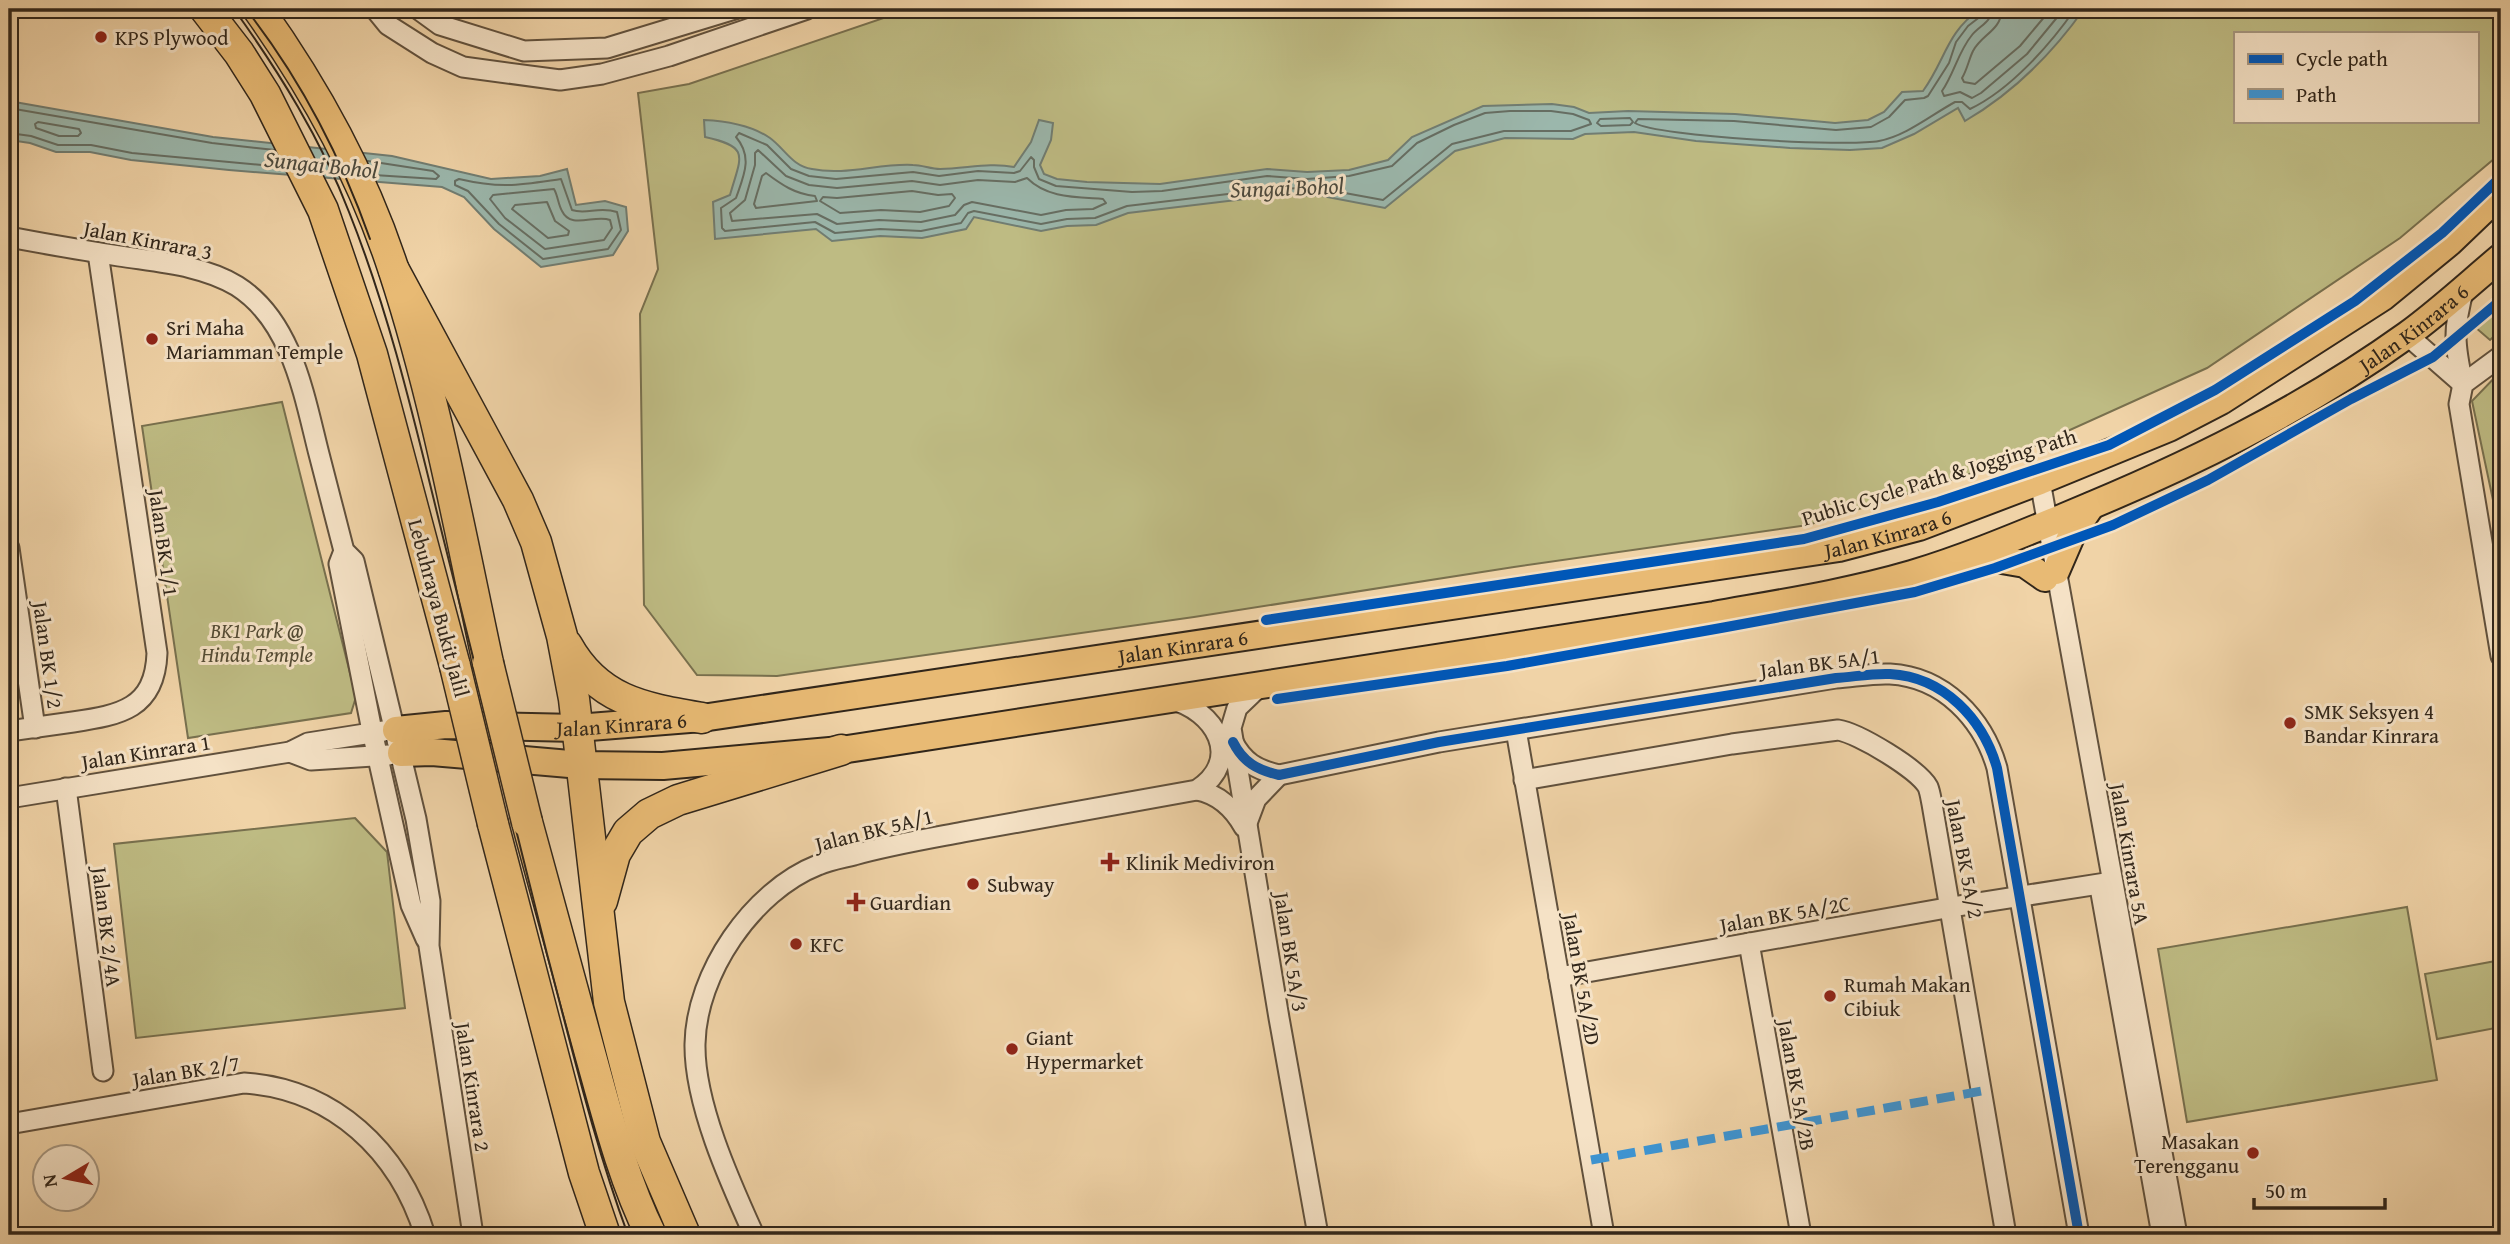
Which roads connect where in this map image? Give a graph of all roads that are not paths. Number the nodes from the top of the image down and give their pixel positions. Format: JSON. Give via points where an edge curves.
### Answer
{"nodes":[{"id":1,"x":205,"y":9,"type":"edge"},
{"id":2,"x":258,"y":9,"type":"edge"},
{"id":3,"x":375,"y":9,"type":"edge"},
{"id":4,"x":418,"y":9,"type":"edge"},
{"id":5,"x":737,"y":9,"type":"edge"},
{"id":6,"x":807,"y":9,"type":"edge"},
{"id":7,"x":745,"y":30,"type":"junction"},
{"id":8,"x":2501,"y":194,"type":"edge"},
{"id":9,"x":9,"y":237,"type":"edge"},
{"id":10,"x":98,"y":253,"type":"junction"},
{"id":11,"x":2501,"y":257,"type":"edge"},
{"id":12,"x":394,"y":270,"type":"junction"},
{"id":13,"x":2465,"y":288,"type":"junction"},
{"id":14,"x":2407,"y":335,"type":"junction"},
{"id":15,"x":2501,"y":355,"type":"edge"},
{"id":16,"x":2463,"y":384,"type":"junction"},
{"id":17,"x":2034,"y":484,"type":"junction"},
{"id":18,"x":2091,"y":506,"type":"junction"},
{"id":19,"x":2042,"y":526,"type":"junction"},
{"id":20,"x":9,"y":548,"type":"edge"},
{"id":21,"x":1971,"y":555,"type":"junction"},
{"id":22,"x":2051,"y":575,"type":"junction"},
{"id":23,"x":562,"y":636,"type":"junction"},
{"id":24,"x":2501,"y":656,"type":"edge"},
{"id":25,"x":1260,"y":686,"type":"junction"},
{"id":26,"x":1169,"y":699,"type":"junction"},
{"id":27,"x":702,"y":718,"type":"junction"},
{"id":28,"x":36,"y":727,"type":"junction"},
{"id":29,"x":577,"y":728,"type":"junction"},
{"id":30,"x":1516,"y":730,"type":"junction"},
{"id":31,"x":9,"y":732,"type":"edge"},
{"id":32,"x":1233,"y":742,"type":"junction"},
{"id":33,"x":387,"y":743,"type":"junction"},
{"id":34,"x":841,"y":750,"type":"junction"},
{"id":35,"x":581,"y":765,"type":"junction"},
{"id":36,"x":1279,"y":775,"type":"junction"},
{"id":37,"x":1524,"y":780,"type":"junction"},
{"id":38,"x":66,"y":788,"type":"junction"},
{"id":39,"x":1197,"y":790,"type":"junction"},
{"id":40,"x":9,"y":798,"type":"edge"},
{"id":41,"x":1247,"y":829,"type":"junction"},
{"id":42,"x":2105,"y":883,"type":"junction"},
{"id":43,"x":2020,"y":898,"type":"junction"},
{"id":44,"x":1952,"y":907,"type":"junction"},
{"id":45,"x":598,"y":917,"type":"junction"},
{"id":46,"x":1749,"y":943,"type":"junction"},
{"id":47,"x":1559,"y":977,"type":"junction"},
{"id":48,"x":103,"y":1071,"type":"dead end"},
{"id":49,"x":9,"y":1124,"type":"edge"},
{"id":50,"x":425,"y":1235,"type":"edge"},
{"id":51,"x":473,"y":1235,"type":"edge"},
{"id":52,"x":605,"y":1235,"type":"edge"},
{"id":53,"x":651,"y":1235,"type":"edge"},
{"id":54,"x":685,"y":1235,"type":"edge"},
{"id":55,"x":754,"y":1235,"type":"edge"},
{"id":56,"x":1318,"y":1235,"type":"edge"},
{"id":57,"x":1604,"y":1235,"type":"edge"},
{"id":58,"x":1801,"y":1235,"type":"edge"},
{"id":59,"x":2006,"y":1235,"type":"edge"},
{"id":60,"x":2079,"y":1235,"type":"edge"},
{"id":61,"x":2162,"y":1235,"type":"edge"},
{"id":62,"x":2177,"y":1235,"type":"edge"}],
"edges":[{"from":1,"to":52,"type":"highway","name":"Lebuhraya Bukit Jalil","bridge":true,"via":[[240,53],[276,114],[323,210],[372,354],[584,1173]]},
{"from":2,"to":12,"type":"highway","name":"Lebuhraya Bukit Jalil","via":[[296,61],[324,113]]},
{"from":3,"to":7,"type":"street","via":[[388,25],[463,67],[560,79],[602,74]]},
{"from":4,"to":5,"type":"street","via":[[440,25],[524,51],[607,48]]},
{"from":5,"to":7,"type":"street"},
{"from":6,"to":7,"type":"street"},
{"from":8,"to":17,"type":"main road","name":"Jalan Kinrara 6","via":[[2383,297],[2264,375],[2169,428]]},
{"from":9,"to":10,"type":"street","name":"Jalan Kinrara 3"},
{"from":10,"to":28,"type":"street","name":"Jalan BK 1/1","via":[[157,671],[141,700],[126,711]]},
{"from":10,"to":33,"type":"street","name":"Jalan Kinrara 3","via":[[216,276],[246,292],[272,320],[298,376],[344,551],[354,561]]},
{"from":11,"to":13,"type":"main road","name":"Jalan Kinrara 6"},
{"from":12,"to":23,"type":"highway","via":[[518,500],[536,542]]},
{"from":12,"to":53,"type":"highway","name":"Lebuhraya Bukit Jalil","bridge":true,"via":[[437,423],[527,822],[598,1082]]},
{"from":13,"to":14,"type":"main road","name":"Jalan Kinrara 6"},
{"from":13,"to":16,"type":"street","via":[[2454,341]]},
{"from":14,"to":16,"type":"street"},
{"from":14,"to":18,"type":"main road","name":"Jalan Kinrara 6","via":[[2235,441]]},
{"from":15,"to":16,"type":"street"},
{"from":16,"to":24,"type":"street","via":[[2459,404]]},
{"from":17,"to":19,"type":"street","name":"Jalan Kinrara 5A"},
{"from":17,"to":27,"type":"main road","name":"Jalan Kinrara 6","via":[[1919,527],[1839,548]]},
{"from":18,"to":19,"type":"main road","name":"Jalan Kinrara 6"},
{"from":18,"to":22,"type":"main road"},
{"from":19,"to":21,"type":"main road","name":"Jalan Kinrara 6"},
{"from":19,"to":22,"type":"street","name":"Jalan Kinrara 5A"},
{"from":20,"to":28,"type":"street","name":"Jalan BK 1/2"},
{"from":21,"to":22,"type":"main road","via":[[2025,564]]},
{"from":21,"to":25,"type":"main road","name":"Jalan Kinrara 6","via":[[1832,594]]},
{"from":22,"to":42,"type":"street","name":"Jalan Kinrara 5A"},
{"from":23,"to":27,"type":"highway","via":[[586,673],[619,697],[645,708]]},
{"from":23,"to":29,"type":"highway"},
{"from":25,"to":26,"type":"main road","name":"Jalan Kinrara 6"},
{"from":25,"to":32,"type":"street","name":"Jalan BK 5A/3","via":[[1237,708],[1231,728]]},
{"from":26,"to":34,"type":"main road","name":"Jalan Kinrara 6"},
{"from":26,"to":39,"type":"street","via":[[1207,717],[1218,735],[1221,748],[1215,771]]},
{"from":27,"to":29,"type":"main road","name":"Jalan Kinrara 6"},
{"from":28,"to":31,"type":"street","name":"Jalan BK 1/1"},
{"from":29,"to":33,"type":"main road","name":"Jalan Kinrara 6","via":[[446,725]]},
{"from":29,"to":35,"type":"highway"},
{"from":30,"to":36,"type":"street","name":"Jalan BK 5A/1"},
{"from":30,"to":37,"type":"street","name":"Jalan BK 5A/2D"},
{"from":30,"to":43,"type":"street","name":"Jalan BK 5A/1","via":[[1836,678],[1910,677],[1950,696],[1979,726],[1991,748]]},
{"from":32,"to":36,"type":"street","via":[[1251,766]]},
{"from":32,"to":41,"type":"street","name":"Jalan BK 5A/3"},
{"from":33,"to":35,"type":"main road","name":"Jalan Kinrara 6","via":[[432,752]]},
{"from":33,"to":38,"type":"street","name":"Jalan Kinrara 1","via":[[309,743],[290,752]]},
{"from":33,"to":51,"type":"street","name":"Jalan Kinrara 2","via":[[416,819],[430,901],[429,946]]},
{"from":34,"to":35,"type":"main road","name":"Jalan Kinrara 6","via":[[663,766]]},
{"from":34,"to":45,"type":"highway","via":[[678,800],[649,814],[628,832],[615,854]]},
{"from":35,"to":45,"type":"highway"},
{"from":36,"to":41,"type":"street","via":[[1256,799]]},
{"from":37,"to":44,"type":"street","name":"Jalan BK 5A/2","via":[[1804,733],[1851,732],[1919,777],[1928,788]]},
{"from":37,"to":47,"type":"street","name":"Jalan BK 5A/2D"},
{"from":38,"to":40,"type":"street","name":"Jalan Kinrara 1"},
{"from":38,"to":48,"type":"street","name":"Jalan BK 2/4A"},
{"from":39,"to":41,"type":"street","via":[[1215,795]]},
{"from":39,"to":55,"type":"street","name":"Jalan BK 5A/1","via":[[887,846],[818,864],[750,915],[731,938],[707,986],[695,1044],[711,1127]]},
{"from":41,"to":56,"type":"street","name":"Jalan BK 5A/3"},
{"from":42,"to":43,"type":"street","name":"Jalan BK 5A/2C"},
{"from":42,"to":61,"type":"street","name":"Jalan Kinrara 5A"},
{"from":42,"to":62,"type":"street","name":"Jalan Kinrara 5A"},
{"from":43,"to":44,"type":"street","name":"Jalan BK 5A/2C"},
{"from":43,"to":60,"type":"street","name":"Jalan BK 5A/1"},
{"from":44,"to":46,"type":"street","name":"Jalan BK 5A/2C"},
{"from":44,"to":59,"type":"street","name":"Jalan BK 5A/2"},
{"from":45,"to":54,"type":"highway","via":[[610,1002],[645,1142]]},
{"from":46,"to":47,"type":"street","name":"Jalan BK 5A/2C"},
{"from":46,"to":58,"type":"street","name":"Jalan BK 5A/2B"},
{"from":47,"to":57,"type":"street","name":"Jalan BK 5A/2D"},
{"from":49,"to":50,"type":"street","name":"Jalan BK 2/7","via":[[244,1083],[270,1085],[336,1113],[373,1143],[405,1185]]}]}
